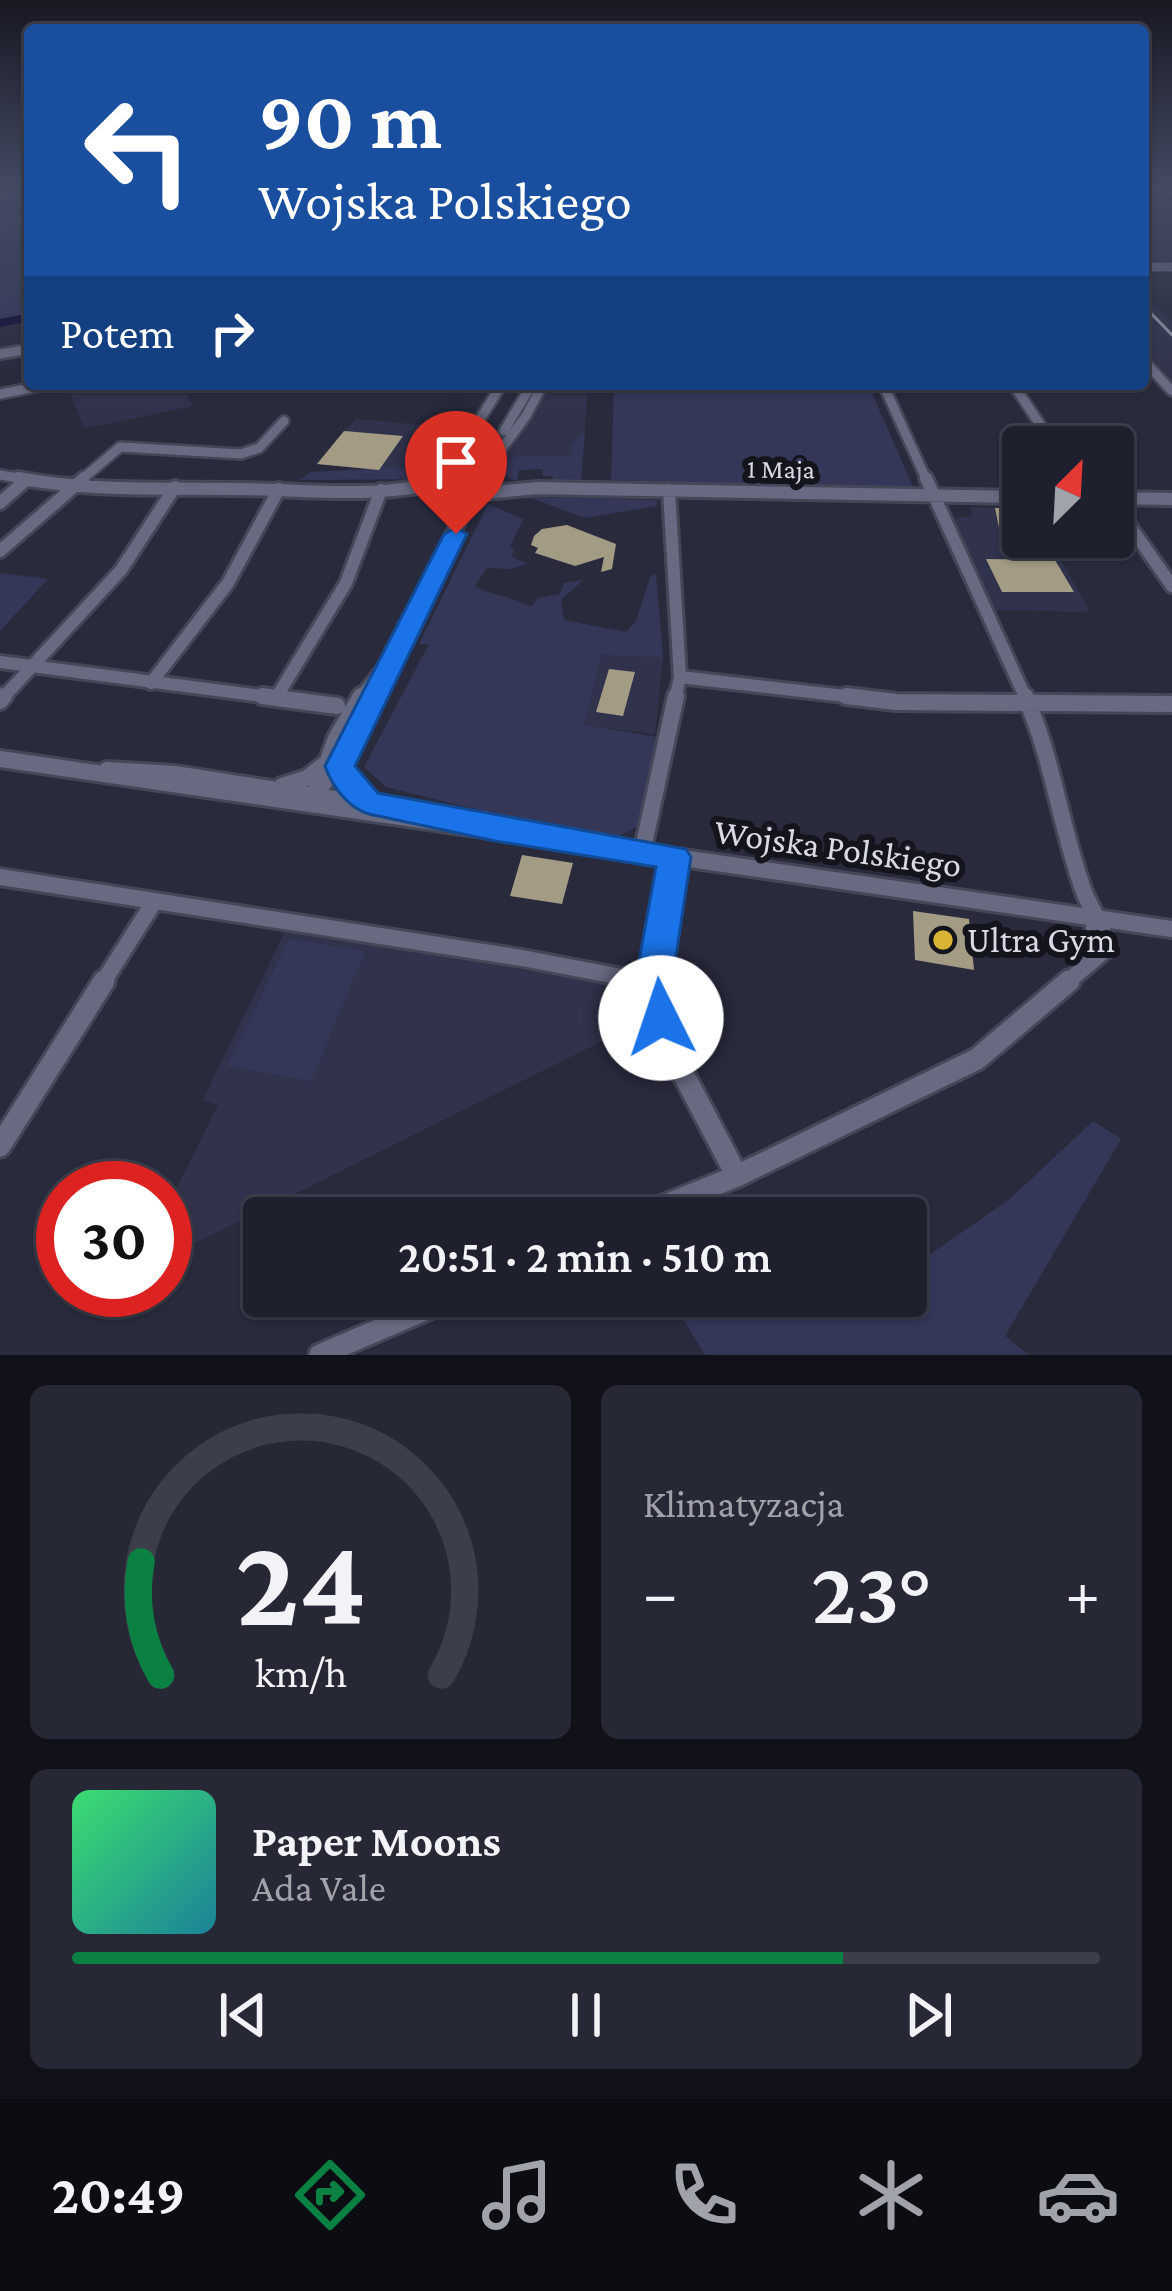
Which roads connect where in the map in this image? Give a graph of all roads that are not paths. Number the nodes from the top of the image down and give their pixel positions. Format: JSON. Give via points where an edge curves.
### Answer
{"nodes":[{"id":1,"x":1149,"y":366,"type":"edge"},
{"id":2,"x":499,"y":390,"type":"edge"},
{"id":3,"x":529,"y":390,"type":"edge"},
{"id":4,"x":540,"y":390,"type":"edge"},
{"id":5,"x":886,"y":390,"type":"edge"},
{"id":6,"x":1017,"y":390,"type":"edge"},
{"id":7,"x":1172,"y":391,"type":"edge"},
{"id":8,"x":284,"y":421,"type":"dead end"},
{"id":9,"x":1041,"y":426,"type":"edge"},
{"id":10,"x":0,"y":476,"type":"edge"},
{"id":11,"x":26,"y":480,"type":"junction"},
{"id":12,"x":480,"y":484,"type":"junction"},
{"id":13,"x":74,"y":485,"type":"junction"},
{"id":14,"x":448,"y":485,"type":"junction"},
{"id":15,"x":176,"y":487,"type":"junction"},
{"id":16,"x":279,"y":489,"type":"junction"},
{"id":17,"x":388,"y":489,"type":"junction"},
{"id":18,"x":669,"y":490,"type":"junction"},
{"id":19,"x":933,"y":496,"type":"junction"},
{"id":20,"x":1002,"y":497,"type":"edge"},
{"id":21,"x":1172,"y":499,"type":"edge"},
{"id":22,"x":1134,"y":500,"type":"edge"},
{"id":23,"x":0,"y":502,"type":"edge"},
{"id":24,"x":458,"y":523,"type":"junction"},
{"id":25,"x":1134,"y":531,"type":"edge"},
{"id":26,"x":0,"y":551,"type":"edge"},
{"id":27,"x":1172,"y":586,"type":"edge"},
{"id":28,"x":0,"y":662,"type":"edge"},
{"id":29,"x":32,"y":666,"type":"junction"},
{"id":30,"x":680,"y":677,"type":"junction"},
{"id":31,"x":151,"y":682,"type":"junction"},
{"id":32,"x":276,"y":698,"type":"junction"},
{"id":33,"x":0,"y":700,"type":"edge"},
{"id":34,"x":1028,"y":704,"type":"junction"},
{"id":35,"x":1172,"y":704,"type":"edge"},
{"id":36,"x":337,"y":706,"type":"dead end"},
{"id":37,"x":0,"y":760,"type":"edge"},
{"id":38,"x":332,"y":765,"type":"junction"},
{"id":39,"x":316,"y":794,"type":"junction"},
{"id":40,"x":275,"y":795,"type":"junction"},
{"id":41,"x":369,"y":802,"type":"junction"},
{"id":42,"x":334,"y":810,"type":"junction"},
{"id":43,"x":495,"y":829,"type":"junction"},
{"id":44,"x":642,"y":853,"type":"junction"},
{"id":45,"x":674,"y":857,"type":"junction"},
{"id":46,"x":0,"y":877,"type":"edge"},
{"id":47,"x":154,"y":902,"type":"junction"},
{"id":48,"x":1094,"y":918,"type":"junction"},
{"id":49,"x":1172,"y":929,"type":"edge"},
{"id":50,"x":653,"y":983,"type":"junction"},
{"id":51,"x":0,"y":1146,"type":"edge"},
{"id":52,"x":736,"y":1176,"type":"junction"},
{"id":53,"x":685,"y":1197,"type":"edge"},
{"id":54,"x":408,"y":1317,"type":"edge"},
{"id":55,"x":320,"y":1355,"type":"edge"}],
"edges":[{"from":1,"to":7,"type":"street"},
{"from":2,"to":14,"type":"street"},
{"from":3,"to":12,"type":"street"},
{"from":4,"to":12,"type":"street"},
{"from":5,"to":19,"type":"street"},
{"from":6,"to":9,"type":"street"},
{"from":8,"to":13,"type":"street","via":[[259,448],[233,455],[122,446]]},
{"from":10,"to":11,"type":"street"},
{"from":11,"to":13,"type":"street"},
{"from":11,"to":23,"type":"street"},
{"from":12,"to":14,"type":"street"},
{"from":12,"to":14,"type":"street"},
{"from":12,"to":18,"type":"street","name":"1 Maja"},
{"from":12,"to":24,"type":"street"},
{"from":13,"to":15,"type":"street"},
{"from":13,"to":26,"type":"street"},
{"from":14,"to":17,"type":"street"},
{"from":14,"to":24,"type":"street"},
{"from":15,"to":16,"type":"street"},
{"from":15,"to":29,"type":"street","via":[[121,570]]},
{"from":16,"to":17,"type":"street"},
{"from":16,"to":31,"type":"street","via":[[228,583]]},
{"from":17,"to":32,"type":"street","via":[[346,584]]},
{"from":18,"to":19,"type":"street","name":"1 Maja"},
{"from":18,"to":30,"type":"street"},
{"from":19,"to":20,"type":"street","name":"1 Maja"},
{"from":19,"to":34,"type":"street"},
{"from":21,"to":22,"type":"street"},
{"from":24,"to":38,"type":"street"},
{"from":25,"to":27,"type":"street"},
{"from":28,"to":29,"type":"street"},
{"from":29,"to":31,"type":"street"},
{"from":29,"to":33,"type":"street"},
{"from":30,"to":34,"type":"street","via":[[896,702]]},
{"from":30,"to":44,"type":"street"},
{"from":31,"to":32,"type":"street"},
{"from":32,"to":36,"type":"street"},
{"from":34,"to":35,"type":"street"},
{"from":34,"to":48,"type":"street"},
{"from":37,"to":40,"type":"street","name":"Wojska Polskiego"},
{"from":38,"to":39,"type":"street"},
{"from":38,"to":40,"type":"street"},
{"from":38,"to":41,"type":"street"},
{"from":39,"to":40,"type":"street"},
{"from":39,"to":41,"type":"street","name":"Wojska Polskiego"},
{"from":39,"to":42,"type":"street"},
{"from":40,"to":42,"type":"street","name":"Wojska Polskiego"},
{"from":41,"to":43,"type":"street","name":"Wojska Polskiego"},
{"from":42,"to":43,"type":"street","name":"Wojska Polskiego"},
{"from":43,"to":44,"type":"street","name":"Wojska Polskiego"},
{"from":44,"to":45,"type":"street","name":"Wojska Polskiego"},
{"from":45,"to":48,"type":"street","name":"Wojska Polskiego"},
{"from":45,"to":50,"type":"street"},
{"from":46,"to":47,"type":"street"},
{"from":47,"to":50,"type":"street"},
{"from":47,"to":51,"type":"street"},
{"from":48,"to":49,"type":"street","name":"Wojska Polskiego"},
{"from":48,"to":52,"type":"street","via":[[1106,931],[1105,950],[977,1059]]},
{"from":50,"to":52,"type":"street","via":[[667,1043]]},
{"from":52,"to":53,"type":"street"},
{"from":54,"to":55,"type":"street"}]}
